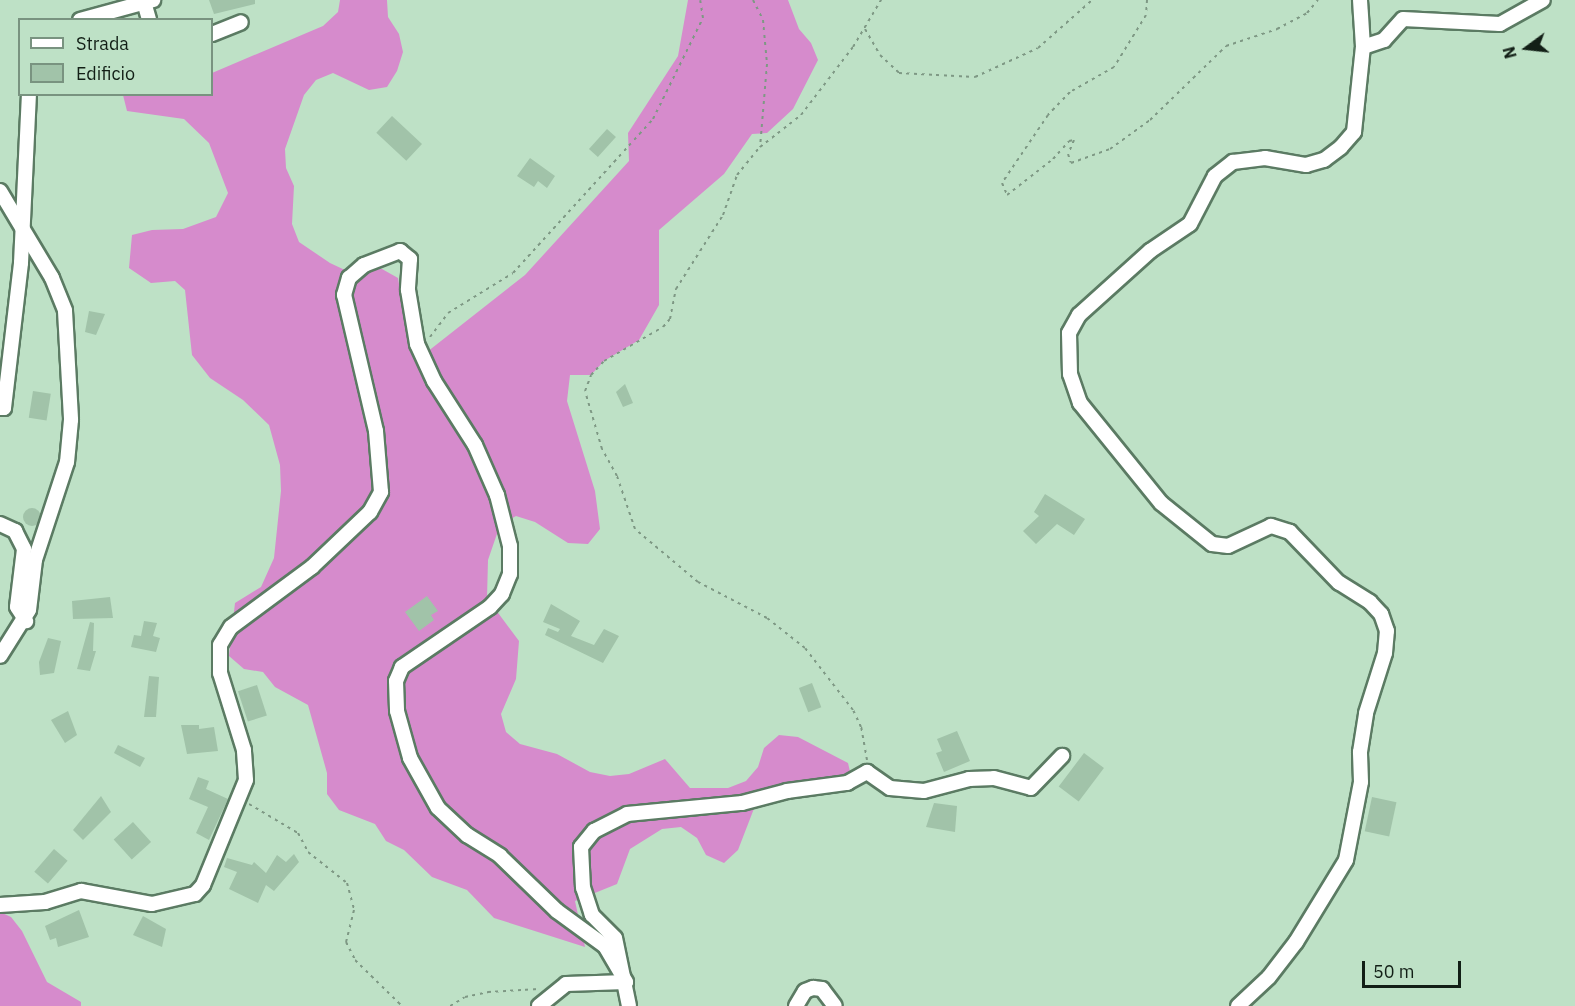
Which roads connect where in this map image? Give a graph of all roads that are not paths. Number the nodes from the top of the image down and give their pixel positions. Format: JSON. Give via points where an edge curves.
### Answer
{"nodes":[{"id":1,"x":1360,"y":0,"type":"edge"},
{"id":2,"x":1543,"y":0,"type":"edge"},
{"id":3,"x":148,"y":1,"type":"edge"},
{"id":4,"x":87,"y":18,"type":"edge"},
{"id":5,"x":149,"y":18,"type":"edge"},
{"id":6,"x":241,"y":22,"type":"dead end"},
{"id":7,"x":213,"y":34,"type":"edge"},
{"id":8,"x":1363,"y":47,"type":"junction"},
{"id":9,"x":29,"y":96,"type":"edge"},
{"id":10,"x":0,"y":190,"type":"edge"},
{"id":11,"x":24,"y":231,"type":"junction"},
{"id":12,"x":0,"y":408,"type":"edge"},
{"id":13,"x":0,"y":524,"type":"edge"},
{"id":14,"x":26,"y":621,"type":"junction"},
{"id":15,"x":0,"y":656,"type":"edge"},
{"id":16,"x":1062,"y":756,"type":"dead end"},
{"id":17,"x":0,"y":905,"type":"edge"},
{"id":18,"x":626,"y":982,"type":"junction"},
{"id":19,"x":539,"y":1006,"type":"edge"},
{"id":20,"x":629,"y":1006,"type":"edge"},
{"id":21,"x":796,"y":1006,"type":"edge"},
{"id":22,"x":835,"y":1006,"type":"edge"},
{"id":23,"x":1238,"y":1006,"type":"edge"}],
"edges":[{"from":1,"to":8,"type":"street"},
{"from":2,"to":8,"type":"street","via":[[1500,24],[1403,19],[1384,40]]},
{"from":3,"to":4,"type":"street"},
{"from":3,"to":5,"type":"street"},
{"from":6,"to":7,"type":"street"},
{"from":8,"to":23,"type":"street","via":[[1354,132],[1341,147],[1324,160],[1306,165],[1247,157],[1233,162],[1215,176],[1190,224],[1150,250],[1079,315],[1068,343],[1070,374],[1080,403],[1161,503],[1212,544],[1228,546],[1271,526],[1290,532],[1339,583],[1376,608],[1387,631],[1386,653],[1366,713],[1360,752],[1361,782],[1346,860],[1296,942],[1269,977]]},
{"from":9,"to":11,"type":"street"},
{"from":10,"to":11,"type":"street"},
{"from":11,"to":12,"type":"street","via":[[4,408]]},
{"from":11,"to":14,"type":"street","via":[[52,278],[65,311],[71,420],[67,462],[41,540]]},
{"from":13,"to":14,"type":"street","via":[[15,531],[24,549],[17,607]]},
{"from":14,"to":15,"type":"street"},
{"from":16,"to":18,"type":"street","via":[[1031,788],[986,778],[924,791],[890,788],[867,772],[847,783],[787,791],[742,803],[627,814],[594,831],[581,847],[586,905],[615,938]]},
{"from":17,"to":18,"type":"street","via":[[45,902],[81,891],[152,904],[195,894],[203,885],[246,780],[244,750],[220,673],[220,645],[224,635],[312,567],[370,512],[381,492],[376,431],[344,295],[349,278],[382,255],[400,251],[410,259],[408,290],[417,344],[434,381],[476,445],[497,495],[510,546],[510,574],[502,594],[490,607],[402,667],[396,681],[398,711],[410,758],[438,808],[467,835],[500,856],[557,911],[605,946]]},
{"from":18,"to":19,"type":"street","via":[[566,984]]},
{"from":18,"to":20,"type":"street"},
{"from":21,"to":22,"type":"street","via":[[805,991],[813,988],[822,989]]}]}
